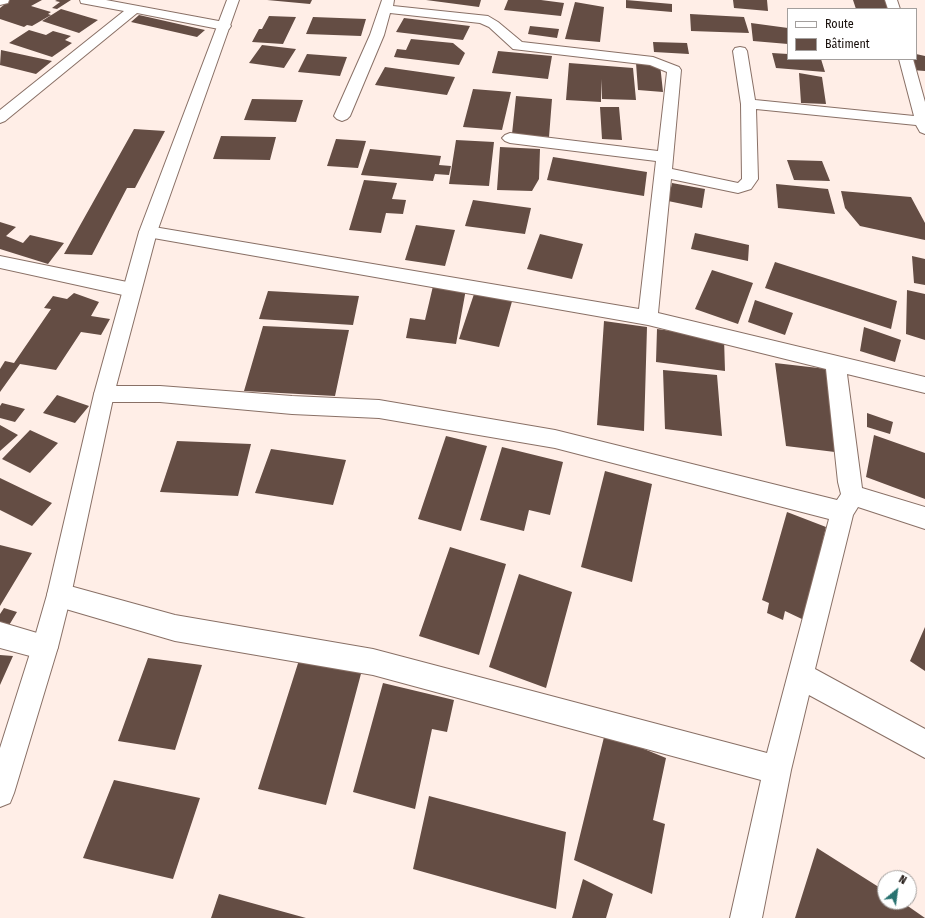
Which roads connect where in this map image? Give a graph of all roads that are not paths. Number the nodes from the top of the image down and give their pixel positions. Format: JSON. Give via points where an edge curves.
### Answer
{"nodes":[{"id":1,"x":3,"y":0,"type":"edge"},
{"id":2,"x":86,"y":0,"type":"edge"},
{"id":3,"x":233,"y":0,"type":"edge"},
{"id":4,"x":0,"y":2,"type":"edge"},
{"id":5,"x":386,"y":4,"type":"edge"},
{"id":6,"x":133,"y":10,"type":"junction"},
{"id":7,"x":224,"y":26,"type":"junction"},
{"id":8,"x":740,"y":52,"type":"dead end"},
{"id":9,"x":906,"y":60,"type":"edge"},
{"id":10,"x":748,"y":104,"type":"junction"},
{"id":11,"x":342,"y":116,"type":"dead end"},
{"id":12,"x":0,"y":118,"type":"edge"},
{"id":13,"x":923,"y":125,"type":"edge"},
{"id":14,"x":510,"y":138,"type":"dead end"},
{"id":15,"x":664,"y":165,"type":"junction"},
{"id":16,"x":148,"y":232,"type":"junction"},
{"id":17,"x":0,"y":262,"type":"edge"},
{"id":18,"x":132,"y":290,"type":"junction"},
{"id":19,"x":648,"y":318,"type":"junction"},
{"id":20,"x":834,"y":362,"type":"junction"},
{"id":21,"x":925,"y":385,"type":"edge"},
{"id":22,"x":104,"y":394,"type":"junction"},
{"id":23,"x":847,"y":503,"type":"junction"},
{"id":24,"x":925,"y":518,"type":"edge"},
{"id":25,"x":59,"y":596,"type":"junction"},
{"id":26,"x":0,"y":635,"type":"edge"},
{"id":27,"x":45,"y":646,"type":"junction"},
{"id":28,"x":801,"y":676,"type":"junction"},
{"id":29,"x":925,"y":744,"type":"edge"},
{"id":30,"x":777,"y":770,"type":"junction"},
{"id":31,"x":0,"y":793,"type":"edge"},
{"id":32,"x":746,"y":918,"type":"edge"}],
"edges":[{"from":1,"to":4,"type":"street"},
{"from":2,"to":6,"type":"street"},
{"from":3,"to":7,"type":"street"},
{"from":5,"to":11,"type":"street","via":[[377,35]]},
{"from":5,"to":15,"type":"street","via":[[483,19],[492,22],[518,46],[653,61],[674,70]]},
{"from":6,"to":7,"type":"street"},
{"from":6,"to":12,"type":"street"},
{"from":7,"to":16,"type":"street"},
{"from":8,"to":10,"type":"street"},
{"from":9,"to":13,"type":"street"},
{"from":10,"to":13,"type":"street"},
{"from":10,"to":15,"type":"street","via":[[750,180],[744,187],[738,188]]},
{"from":14,"to":15,"type":"street"},
{"from":15,"to":19,"type":"street"},
{"from":16,"to":18,"type":"street"},
{"from":16,"to":19,"type":"street"},
{"from":17,"to":18,"type":"street"},
{"from":18,"to":22,"type":"street"},
{"from":19,"to":20,"type":"street"},
{"from":20,"to":21,"type":"street"},
{"from":20,"to":23,"type":"street","via":[[849,482]]},
{"from":22,"to":23,"type":"street","via":[[160,394],[379,409],[555,439]]},
{"from":22,"to":25,"type":"street"},
{"from":23,"to":24,"type":"street"},
{"from":23,"to":28,"type":"street"},
{"from":25,"to":27,"type":"street"},
{"from":25,"to":30,"type":"street","via":[[175,628],[373,662]]},
{"from":26,"to":27,"type":"street"},
{"from":27,"to":31,"type":"street"},
{"from":28,"to":29,"type":"street"},
{"from":28,"to":30,"type":"street"},
{"from":30,"to":32,"type":"street"}]}
